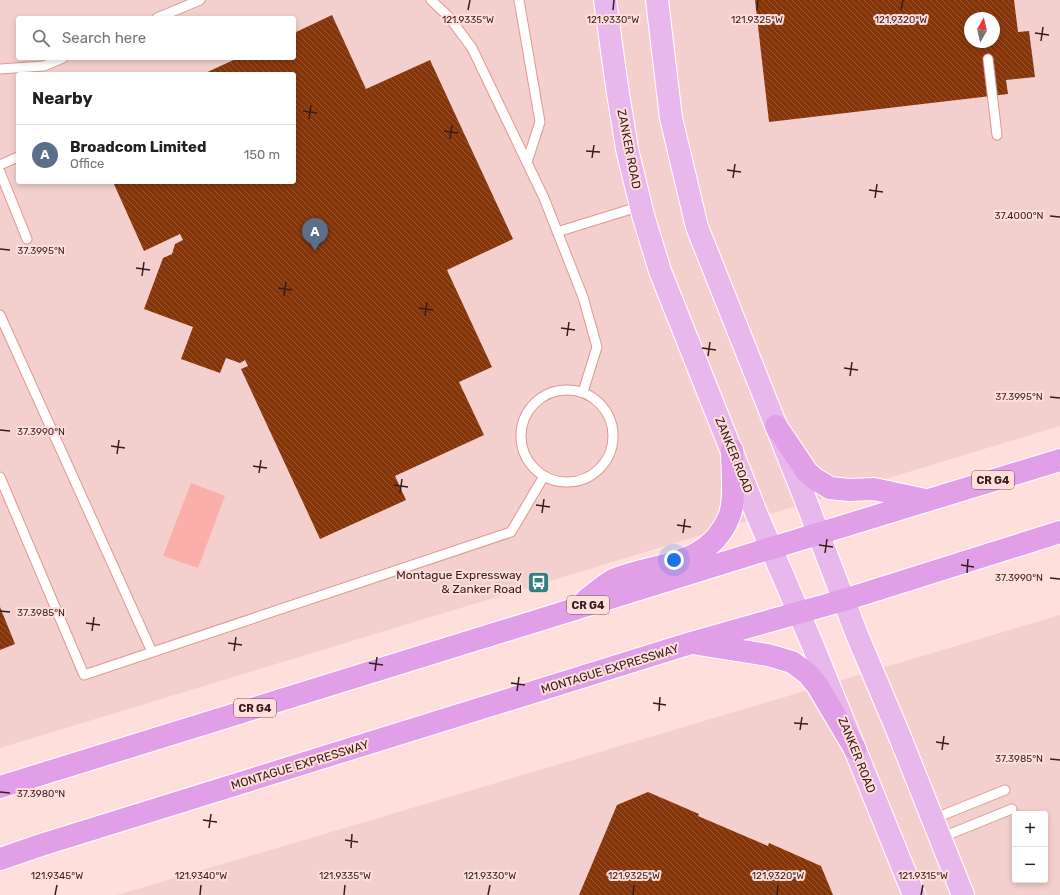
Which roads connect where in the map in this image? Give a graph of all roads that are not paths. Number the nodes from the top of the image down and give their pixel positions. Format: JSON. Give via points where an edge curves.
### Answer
{"nodes":[{"id":1,"x":200,"y":0,"type":"edge"},
{"id":2,"x":431,"y":0,"type":"edge"},
{"id":3,"x":519,"y":0,"type":"edge"},
{"id":4,"x":605,"y":0,"type":"edge"},
{"id":5,"x":657,"y":0,"type":"edge"},
{"id":6,"x":162,"y":16,"type":"edge"},
{"id":7,"x":988,"y":59,"type":"dead end"},
{"id":8,"x":60,"y":60,"type":"edge"},
{"id":9,"x":0,"y":69,"type":"edge"},
{"id":10,"x":45,"y":70,"type":"edge"},
{"id":11,"x":997,"y":135,"type":"dead end"},
{"id":12,"x":16,"y":158,"type":"edge"},
{"id":13,"x":527,"y":162,"type":"junction"},
{"id":14,"x":0,"y":165,"type":"edge"},
{"id":15,"x":0,"y":172,"type":"edge"},
{"id":16,"x":641,"y":206,"type":"junction"},
{"id":17,"x":558,"y":232,"type":"junction"},
{"id":18,"x":27,"y":240,"type":"dead end"},
{"id":19,"x":0,"y":315,"type":"edge"},
{"id":20,"x":583,"y":392,"type":"junction"},
{"id":21,"x":776,"y":426,"type":"junction"},
{"id":22,"x":732,"y":450,"type":"junction"},
{"id":23,"x":1060,"y":460,"type":"edge"},
{"id":24,"x":544,"y":476,"type":"junction"},
{"id":25,"x":0,"y":477,"type":"edge"},
{"id":26,"x":926,"y":500,"type":"junction"},
{"id":27,"x":1060,"y":532,"type":"edge"},
{"id":28,"x":818,"y":533,"type":"junction"},
{"id":29,"x":772,"y":548,"type":"junction"},
{"id":30,"x":844,"y":600,"type":"junction"},
{"id":31,"x":574,"y":610,"type":"junction"},
{"id":32,"x":799,"y":612,"type":"junction"},
{"id":33,"x":691,"y":643,"type":"junction"},
{"id":34,"x":152,"y":652,"type":"junction"},
{"id":35,"x":855,"y":749,"type":"junction"},
{"id":36,"x":0,"y":787,"type":"edge"},
{"id":37,"x":1005,"y":790,"type":"dead end"},
{"id":38,"x":1012,"y":809,"type":"dead end"},
{"id":39,"x":937,"y":828,"type":"junction"},
{"id":40,"x":0,"y":860,"type":"edge"},
{"id":41,"x":914,"y":895,"type":"edge"},
{"id":42,"x":964,"y":895,"type":"edge"}],
"edges":[{"from":1,"to":6,"type":"lane"},
{"from":2,"to":13,"type":"lane","via":[[449,17],[472,48]]},
{"from":3,"to":13,"type":"lane","via":[[540,122]]},
{"from":4,"to":16,"type":"main road","name":"ZANKER ROAD","via":[[627,149]]},
{"from":5,"to":21,"type":"main road","via":[[671,118],[697,227]]},
{"from":7,"to":11,"type":"lane"},
{"from":8,"to":10,"type":"lane"},
{"from":9,"to":10,"type":"lane"},
{"from":12,"to":14,"type":"lane"},
{"from":13,"to":17,"type":"lane"},
{"from":15,"to":18,"type":"lane"},
{"from":16,"to":17,"type":"lane"},
{"from":16,"to":22,"type":"main road","name":"ZANKER ROAD","via":[[660,271]]},
{"from":17,"to":20,"type":"lane","via":[[583,297],[597,347]]},
{"from":19,"to":34,"type":"lane"},
{"from":20,"to":24,"type":"lane","via":[[565,389],[548,393],[532,406],[522,423],[521,444],[529,462]]},
{"from":20,"to":24,"type":"lane","via":[[598,401],[609,415],[614,432],[612,449],[603,465],[591,475],[576,481],[560,481]]},
{"from":21,"to":26,"type":"highway","via":[[807,472],[830,488],[874,488]]},
{"from":21,"to":28,"type":"main road"},
{"from":22,"to":29,"type":"main road","name":"ZANKER ROAD"},
{"from":22,"to":31,"type":"highway","via":[[733,495],[729,516],[716,539],[707,548],[688,558],[612,581]]},
{"from":23,"to":26,"type":"highway","number":"CR G4"},
{"from":24,"to":34,"type":"lane","via":[[511,532]]},
{"from":25,"to":34,"type":"lane","via":[[84,675]]},
{"from":26,"to":28,"type":"highway","number":"CR G4"},
{"from":27,"to":30,"type":"highway","name":"MONTAGUE EXPRESSWAY"},
{"from":28,"to":29,"type":"highway","number":"CR G4"},
{"from":28,"to":30,"type":"main road"},
{"from":29,"to":31,"type":"highway","number":"CR G4"},
{"from":29,"to":32,"type":"main road","name":"ZANKER ROAD"},
{"from":30,"to":32,"type":"highway","name":"MONTAGUE EXPRESSWAY"},
{"from":30,"to":39,"type":"main road"},
{"from":31,"to":36,"type":"highway","number":"CR G4"},
{"from":32,"to":33,"type":"highway","name":"MONTAGUE EXPRESSWAY"},
{"from":32,"to":35,"type":"main road","name":"ZANKER ROAD"},
{"from":33,"to":35,"type":"highway","via":[[768,655],[792,662],[808,674],[817,685]]},
{"from":33,"to":40,"type":"highway","name":"MONTAGUE EXPRESSWAY","via":[[41,845]]},
{"from":35,"to":41,"type":"main road","name":"ZANKER ROAD"},
{"from":37,"to":39,"type":"lane"},
{"from":38,"to":39,"type":"lane"},
{"from":39,"to":42,"type":"main road"}]}
